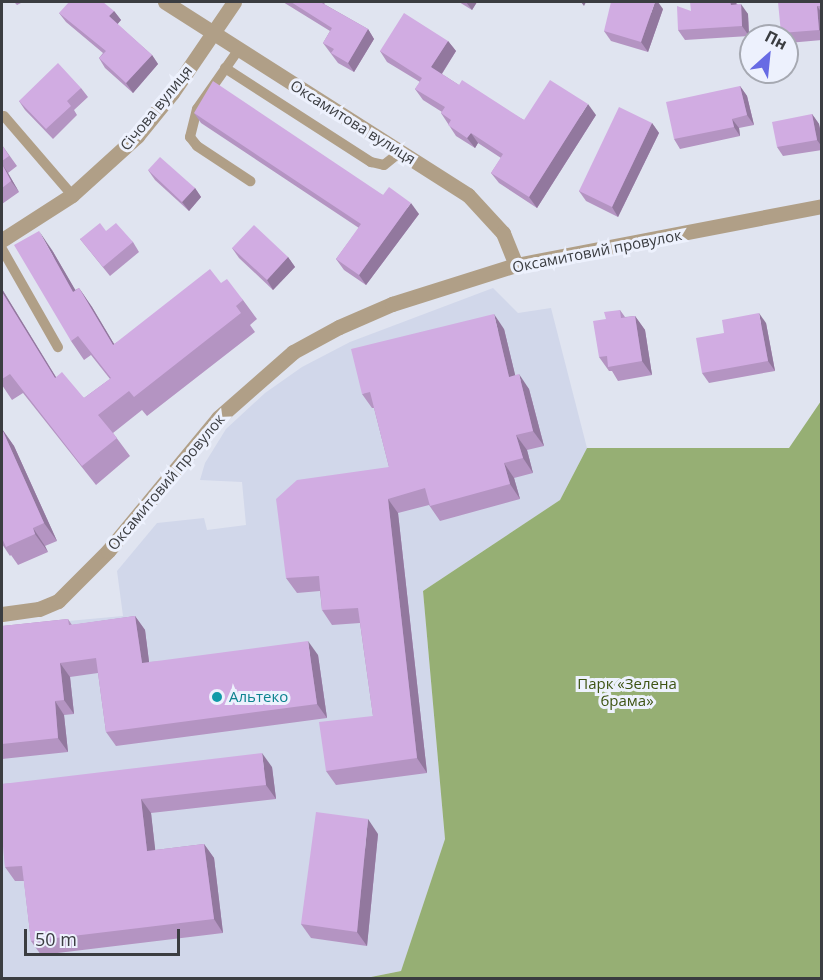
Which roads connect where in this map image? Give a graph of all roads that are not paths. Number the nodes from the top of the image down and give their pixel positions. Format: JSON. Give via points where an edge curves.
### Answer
{"nodes":[{"id":1,"x":165,"y":2,"type":"edge"},
{"id":2,"x":234,"y":2,"type":"edge"},
{"id":3,"x":213,"y":33,"type":"junction"},
{"id":4,"x":239,"y":49,"type":"junction"},
{"id":5,"x":225,"y":68,"type":"junction"},
{"id":6,"x":4,"y":116,"type":"dead end"},
{"id":7,"x":400,"y":152,"type":"junction"},
{"id":8,"x":250,"y":181,"type":"dead end"},
{"id":9,"x":72,"y":195,"type":"junction"},
{"id":10,"x":822,"y":206,"type":"edge"},
{"id":11,"x":2,"y":240,"type":"edge"},
{"id":12,"x":2,"y":249,"type":"edge"},
{"id":13,"x":516,"y":265,"type":"junction"},
{"id":14,"x":58,"y":347,"type":"dead end"},
{"id":15,"x":2,"y":614,"type":"edge"}],
"edges":[{"from":1,"to":3,"type":"street","name":"Оксамитова вулиця"},
{"from":2,"to":3,"type":"street","name":"Січова вулиця"},
{"from":3,"to":4,"type":"street","name":"Оксамитова вулиця"},
{"from":3,"to":9,"type":"street","name":"Січова вулиця","via":[[137,136]]},
{"from":4,"to":5,"type":"lane"},
{"from":4,"to":7,"type":"street","name":"Оксамитова вулиця"},
{"from":5,"to":7,"type":"lane","via":[[370,162],[384,165]]},
{"from":5,"to":8,"type":"lane","via":[[197,109],[190,137],[197,146]]},
{"from":6,"to":9,"type":"lane"},
{"from":7,"to":13,"type":"street","name":"Оксамитова вулиця","via":[[468,195],[489,214],[503,233]]},
{"from":9,"to":11,"type":"street","name":"Січова вулиця"},
{"from":10,"to":13,"type":"street","name":"Оксамитовий провулок"},
{"from":12,"to":14,"type":"lane"},
{"from":13,"to":15,"type":"street","name":"Оксамитовий провулок","via":[[392,304],[294,352],[218,418],[80,582],[58,601],[39,609]]}]}
